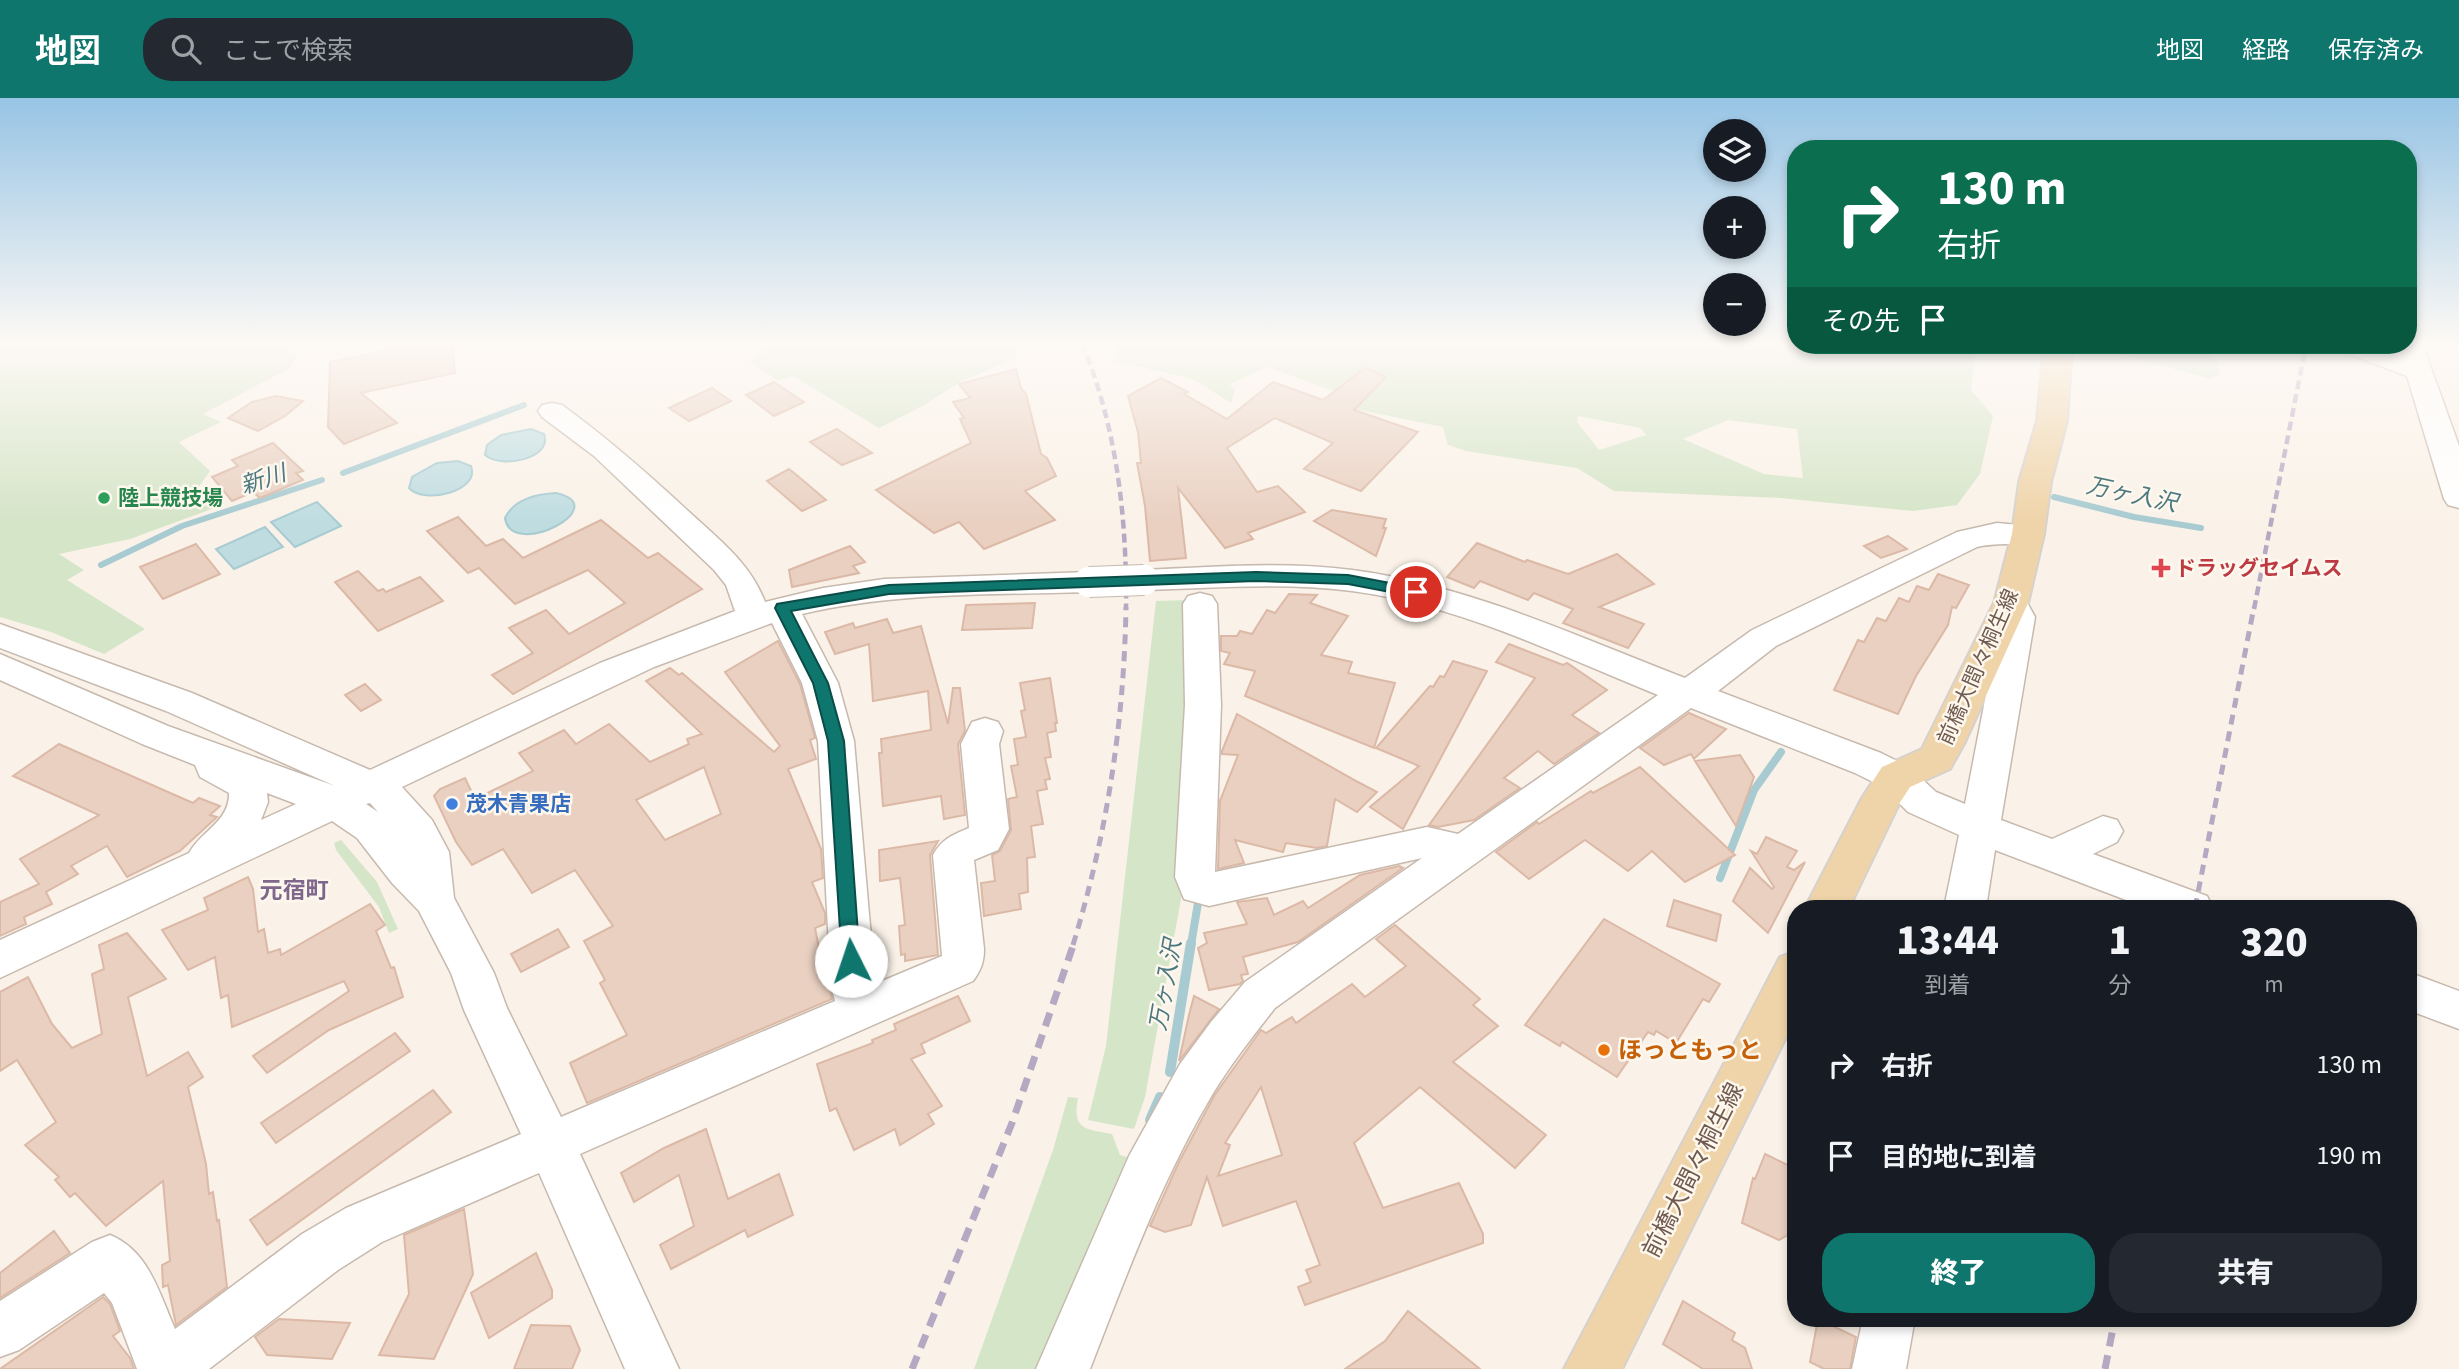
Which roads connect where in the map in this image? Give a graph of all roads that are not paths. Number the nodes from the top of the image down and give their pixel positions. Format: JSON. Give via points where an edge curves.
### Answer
{"nodes":[{"id":1,"x":2053,"y":402,"type":"edge"},
{"id":2,"x":2429,"y":402,"type":"edge"},
{"id":3,"x":552,"y":411,"type":"dead end"},
{"id":4,"x":2459,"y":499,"type":"edge"},
{"id":5,"x":2028,"y":534,"type":"junction"},
{"id":6,"x":2011,"y":603,"type":"junction"},
{"id":7,"x":1200,"y":604,"type":"dead end"},
{"id":8,"x":768,"y":612,"type":"junction"},
{"id":9,"x":0,"y":635,"type":"edge"},
{"id":10,"x":0,"y":666,"type":"edge"},
{"id":11,"x":1689,"y":692,"type":"junction"},
{"id":12,"x":985,"y":731,"type":"dead end"},
{"id":13,"x":155,"y":735,"type":"junction"},
{"id":14,"x":1896,"y":777,"type":"junction"},
{"id":15,"x":371,"y":786,"type":"junction"},
{"id":16,"x":335,"y":803,"type":"junction"},
{"id":17,"x":1980,"y":827,"type":"junction"},
{"id":18,"x":2103,"y":831,"type":"dead end"},
{"id":19,"x":1463,"y":852,"type":"junction"},
{"id":20,"x":2053,"y":857,"type":"junction"},
{"id":21,"x":186,"y":871,"type":"junction"},
{"id":22,"x":434,"y":900,"type":"junction"},
{"id":23,"x":1831,"y":900,"type":"edge"},
{"id":24,"x":1966,"y":900,"type":"edge"},
{"id":25,"x":2170,"y":900,"type":"edge"},
{"id":26,"x":0,"y":960,"type":"edge"},
{"id":27,"x":1787,"y":989,"type":"edge"},
{"id":28,"x":2417,"y":994,"type":"edge"},
{"id":29,"x":859,"y":1010,"type":"junction"},
{"id":30,"x":2459,"y":1010,"type":"edge"},
{"id":31,"x":550,"y":1145,"type":"junction"},
{"id":32,"x":1887,"y":1327,"type":"edge"},
{"id":33,"x":0,"y":1331,"type":"edge"},
{"id":34,"x":165,"y":1369,"type":"edge"},
{"id":35,"x":652,"y":1369,"type":"edge"},
{"id":36,"x":1063,"y":1369,"type":"edge"},
{"id":37,"x":1592,"y":1369,"type":"edge"},
{"id":38,"x":1879,"y":1369,"type":"edge"}],
"edges":[{"from":1,"to":5,"type":"main road","name":"前橋大間々桐生線"},
{"from":2,"to":4,"type":"street"},
{"from":3,"to":8,"type":"street","via":[[604,450],[725,563]]},
{"from":5,"to":6,"type":"main road","name":"前橋大間々桐生線"},
{"from":5,"to":11,"type":"street","via":[[1997,533],[1968,539],[1910,566],[1764,638]]},
{"from":6,"to":14,"type":"main road","name":"前橋大間々桐生線","via":[[1936,759]]},
{"from":6,"to":17,"type":"street","via":[[2018,617]]},
{"from":7,"to":19,"type":"street","via":[[1203,705],[1198,887],[1209,890],[1427,842]]},
{"from":8,"to":11,"type":"street","bridge":true,"via":[[889,589],[1303,577],[1388,587],[1487,613]]},
{"from":8,"to":15,"type":"street","via":[[622,667]]},
{"from":8,"to":29,"type":"street","via":[[820,683],[836,741],[853,985]]},
{"from":9,"to":15,"type":"street","via":[[179,702]]},
{"from":10,"to":13,"type":"street"},
{"from":11,"to":14,"type":"street"},
{"from":11,"to":19,"type":"street"},
{"from":12,"to":29,"type":"street","via":[[979,744],[989,828],[984,839],[953,855],[963,961],[949,973]]},
{"from":13,"to":16,"type":"street"},
{"from":13,"to":21,"type":"street","via":[[247,788],[248,804],[238,825]]},
{"from":14,"to":17,"type":"street","via":[[1922,802]]},
{"from":14,"to":23,"type":"main road"},
{"from":15,"to":16,"type":"street"},
{"from":15,"to":22,"type":"street","via":[[384,793],[418,831],[429,852]]},
{"from":16,"to":21,"type":"street"},
{"from":16,"to":22,"type":"street","via":[[372,827],[406,873]]},
{"from":17,"to":20,"type":"street"},
{"from":17,"to":24,"type":"street"},
{"from":18,"to":20,"type":"street"},
{"from":19,"to":36,"type":"street","via":[[1260,995],[1238,1019],[1185,1094]]},
{"from":20,"to":25,"type":"street"},
{"from":21,"to":26,"type":"street"},
{"from":22,"to":31,"type":"street"},
{"from":27,"to":37,"type":"main road","name":"前橋大間々桐生線"},
{"from":28,"to":30,"type":"street"},
{"from":29,"to":31,"type":"street"},
{"from":31,"to":34,"type":"street","via":[[341,1238]]},
{"from":31,"to":35,"type":"street"},
{"from":32,"to":38,"type":"street"},
{"from":33,"to":34,"type":"street","via":[[110,1260],[131,1286]]}]}
